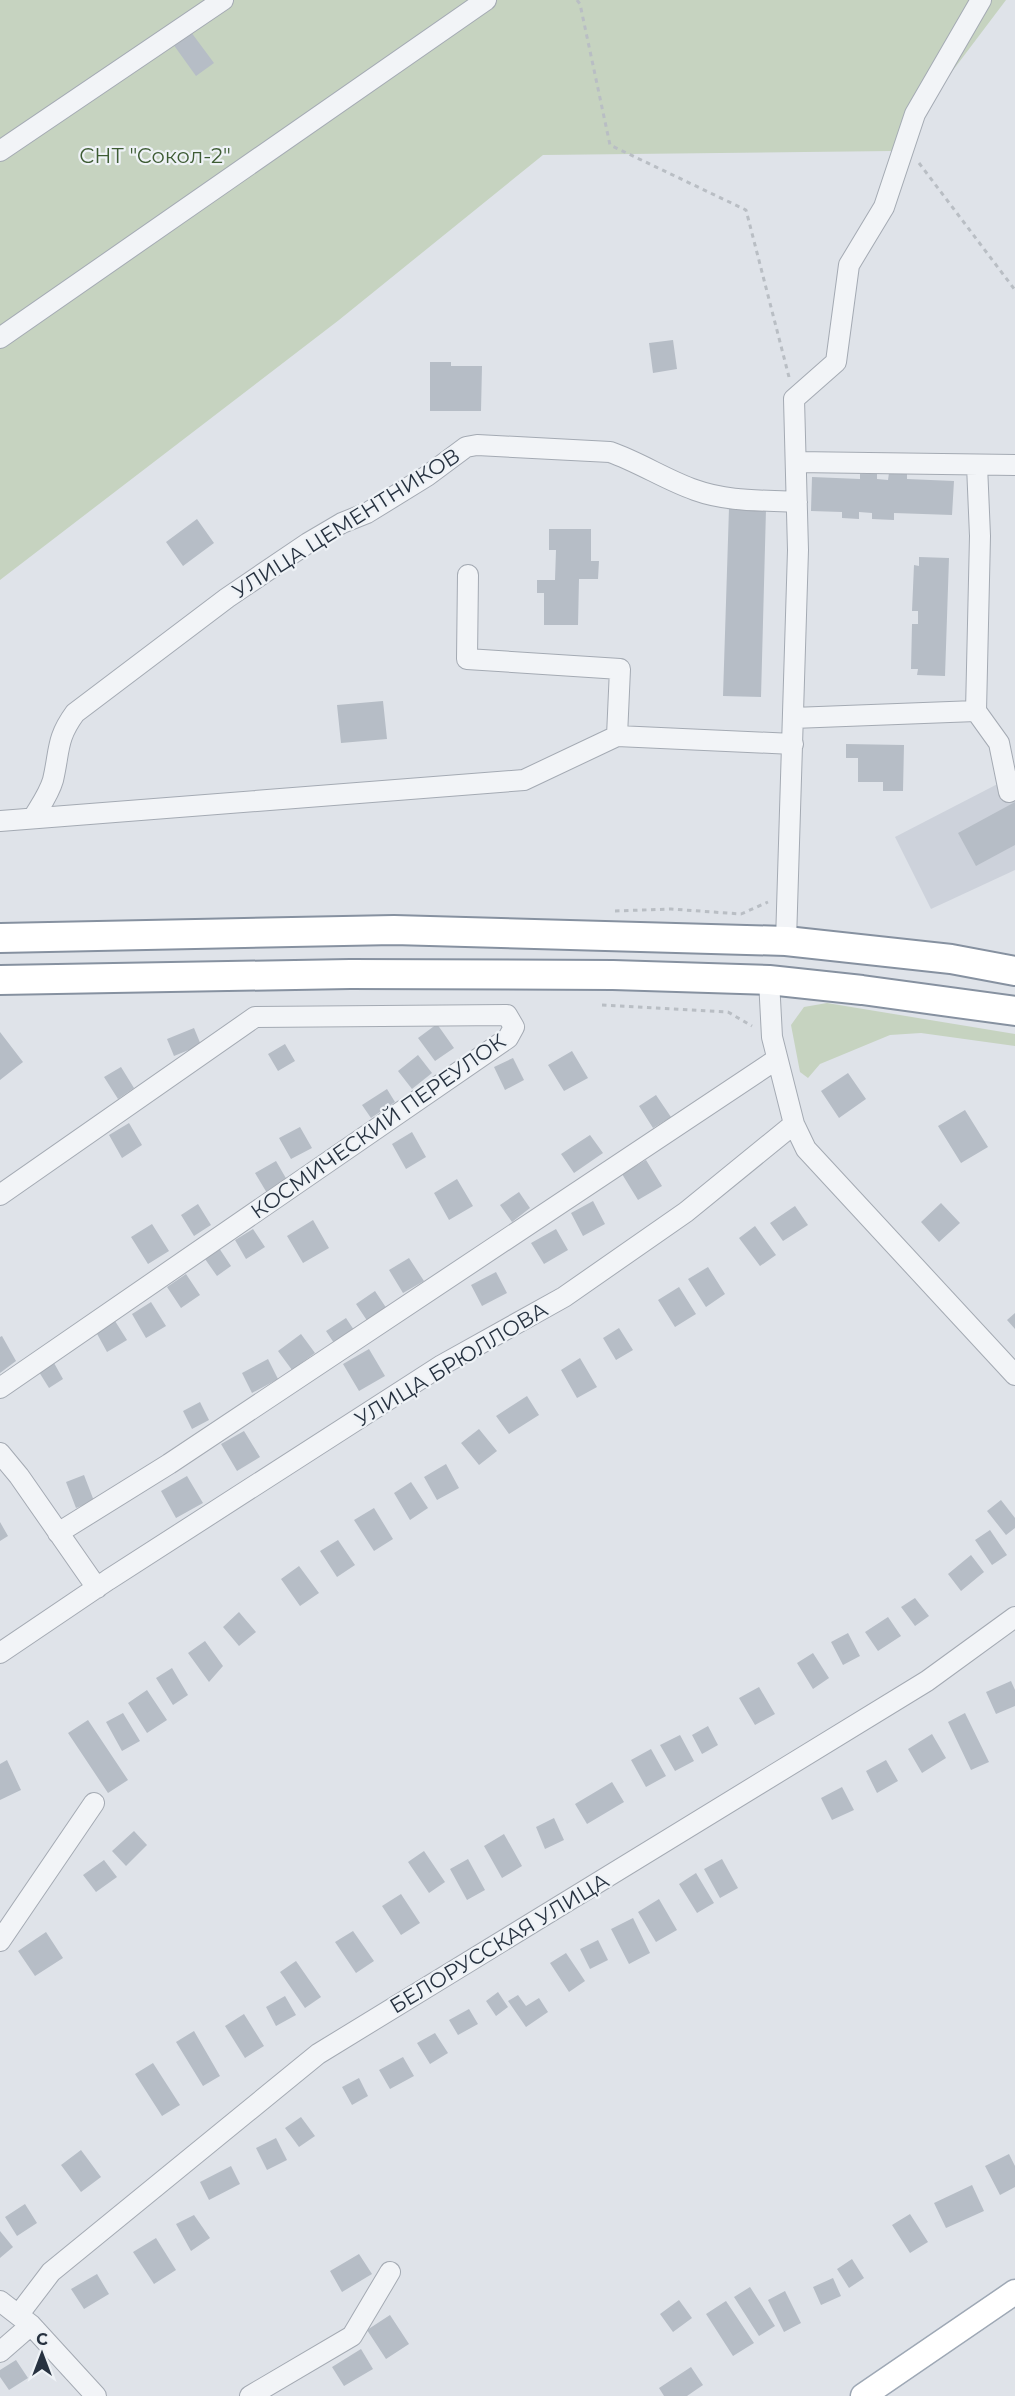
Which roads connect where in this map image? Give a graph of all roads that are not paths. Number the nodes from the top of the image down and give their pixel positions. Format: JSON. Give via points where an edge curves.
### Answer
{"nodes":[{"id":1,"x":223,"y":0,"type":"edge"},
{"id":2,"x":486,"y":0,"type":"edge"},
{"id":3,"x":981,"y":0,"type":"edge"},
{"id":4,"x":0,"y":151,"type":"edge"},
{"id":5,"x":0,"y":338,"type":"edge"},
{"id":6,"x":796,"y":462,"type":"junction"},
{"id":7,"x":977,"y":465,"type":"junction"},
{"id":8,"x":1015,"y":465,"type":"edge"},
{"id":9,"x":797,"y":502,"type":"junction"},
{"id":10,"x":468,"y":574,"type":"dead end"},
{"id":11,"x":976,"y":711,"type":"junction"},
{"id":12,"x":793,"y":718,"type":"junction"},
{"id":13,"x":617,"y":736,"type":"junction"},
{"id":14,"x":793,"y":744,"type":"junction"},
{"id":15,"x":1009,"y":792,"type":"dead end"},
{"id":16,"x":33,"y":818,"type":"junction"},
{"id":17,"x":0,"y":821,"type":"edge"},
{"id":18,"x":0,"y":938,"type":"edge"},
{"id":19,"x":786,"y":941,"type":"junction"},
{"id":20,"x":1015,"y":957,"type":"edge"},
{"id":21,"x":951,"y":959,"type":"junction"},
{"id":22,"x":1015,"y":971,"type":"edge"},
{"id":23,"x":0,"y":980,"type":"edge"},
{"id":24,"x":770,"y":980,"type":"junction"},
{"id":25,"x":1015,"y":1011,"type":"edge"},
{"id":26,"x":777,"y":1059,"type":"junction"},
{"id":27,"x":794,"y":1124,"type":"junction"},
{"id":28,"x":0,"y":1196,"type":"edge"},
{"id":29,"x":1015,"y":1375,"type":"edge"},
{"id":30,"x":0,"y":1388,"type":"edge"},
{"id":31,"x":0,"y":1453,"type":"edge"},
{"id":32,"x":58,"y":1533,"type":"junction"},
{"id":33,"x":96,"y":1588,"type":"junction"},
{"id":34,"x":1015,"y":1617,"type":"edge"},
{"id":35,"x":0,"y":1653,"type":"edge"},
{"id":36,"x":94,"y":1803,"type":"dead end"},
{"id":37,"x":0,"y":1941,"type":"edge"},
{"id":38,"x":390,"y":2272,"type":"dead end"},
{"id":39,"x":1015,"y":2292,"type":"edge"},
{"id":40,"x":0,"y":2301,"type":"edge"},
{"id":41,"x":25,"y":2320,"type":"junction"},
{"id":42,"x":0,"y":2352,"type":"edge"},
{"id":43,"x":96,"y":2396,"type":"edge"},
{"id":44,"x":250,"y":2396,"type":"edge"},
{"id":45,"x":863,"y":2396,"type":"edge"}],
"edges":[{"from":1,"to":4,"type":"street"},
{"from":2,"to":5,"type":"street"},
{"from":3,"to":6,"type":"street","via":[[915,114],[884,207],[849,265],[836,362],[794,399]]},
{"from":6,"to":7,"type":"street"},
{"from":6,"to":9,"type":"street"},
{"from":7,"to":8,"type":"street"},
{"from":7,"to":11,"type":"street","via":[[980,536]]},
{"from":9,"to":12,"type":"street"},
{"from":9,"to":16,"type":"street","name":"УЛИЦА ЦЕМЕНТНИКОВ","via":[[726,499],[610,452],[466,447],[375,508],[290,555],[75,712],[63,729],[52,781]]},
{"from":10,"to":13,"type":"street","via":[[467,659],[620,669]]},
{"from":11,"to":12,"type":"street"},
{"from":11,"to":15,"type":"street","via":[[999,743]]},
{"from":12,"to":14,"type":"street"},
{"from":13,"to":14,"type":"street"},
{"from":13,"to":16,"type":"street","via":[[524,780]]},
{"from":14,"to":19,"type":"street"},
{"from":16,"to":17,"type":"street"},
{"from":18,"to":19,"type":"highway","via":[[394,930]]},
{"from":19,"to":21,"type":"highway"},
{"from":20,"to":21,"type":"main road"},
{"from":21,"to":22,"type":"highway"},
{"from":23,"to":24,"type":"highway","via":[[362,974]]},
{"from":24,"to":25,"type":"highway"},
{"from":24,"to":26,"type":"street","via":[[772,1037]]},
{"from":26,"to":27,"type":"street"},
{"from":26,"to":32,"type":"street","via":[[179,1458]]},
{"from":27,"to":29,"type":"street","via":[[806,1149]]},
{"from":27,"to":33,"type":"street","name":"УЛИЦА БРЮЛЛОВА","via":[[686,1212],[564,1297],[442,1365]]},
{"from":28,"to":30,"type":"street","name":"КОСМИЧЕСКИЙ ПЕРЕУЛОК","via":[[255,1017],[507,1015],[514,1027],[508,1038]]},
{"from":31,"to":32,"type":"street"},
{"from":32,"to":33,"type":"street"},
{"from":33,"to":35,"type":"street","name":"УЛИЦА БРЮЛЛОВА"},
{"from":34,"to":41,"type":"street","name":"БЕЛОРУССКАЯ УЛИЦА","via":[[927,1681],[318,2054],[51,2272]]},
{"from":36,"to":37,"type":"street"},
{"from":38,"to":44,"type":"street","via":[[352,2336]]},
{"from":39,"to":45,"type":"main road"},
{"from":40,"to":41,"type":"street"},
{"from":41,"to":42,"type":"street","name":"БЕЛОРУССКАЯ УЛИЦА"},
{"from":41,"to":43,"type":"street"}]}
